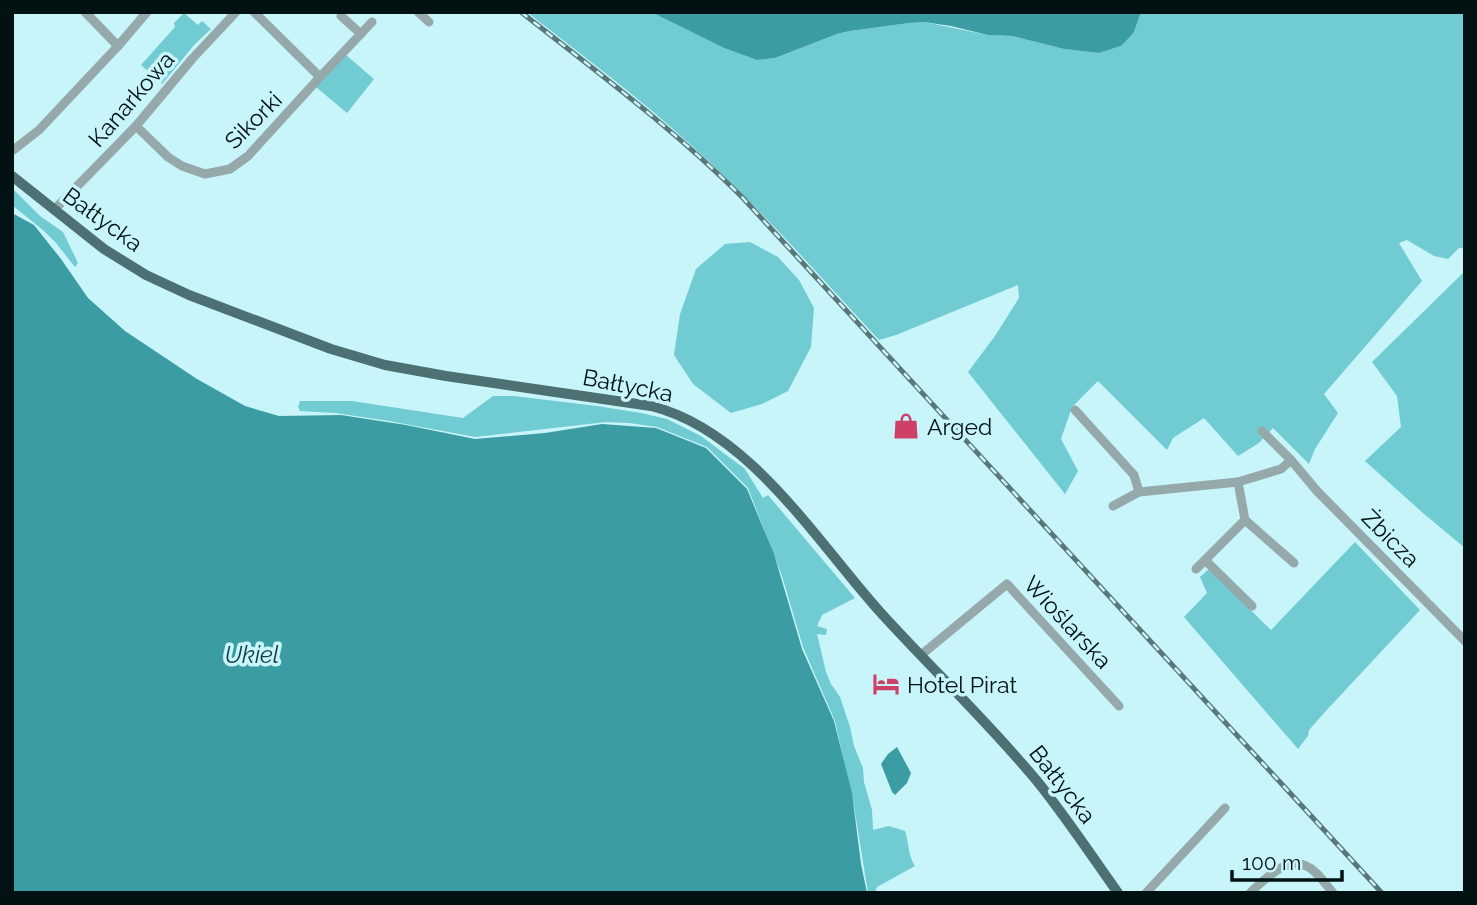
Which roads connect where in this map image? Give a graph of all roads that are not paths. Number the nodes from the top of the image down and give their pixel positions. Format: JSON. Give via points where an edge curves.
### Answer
{"nodes":[{"id":1,"x":85,"y":12,"type":"edge"},
{"id":2,"x":147,"y":12,"type":"edge"},
{"id":3,"x":236,"y":12,"type":"edge"},
{"id":4,"x":254,"y":12,"type":"edge"},
{"id":5,"x":418,"y":12,"type":"edge"},
{"id":6,"x":341,"y":16,"type":"dead end"},
{"id":7,"x":372,"y":22,"type":"dead end"},
{"id":8,"x":429,"y":22,"type":"dead end"},
{"id":9,"x":361,"y":34,"type":"junction"},
{"id":10,"x":118,"y":46,"type":"junction"},
{"id":11,"x":320,"y":77,"type":"junction"},
{"id":12,"x":136,"y":127,"type":"junction"},
{"id":13,"x":12,"y":151,"type":"edge"},
{"id":14,"x":12,"y":176,"type":"edge"},
{"id":15,"x":54,"y":210,"type":"junction"},
{"id":16,"x":1075,"y":410,"type":"dead end"},
{"id":17,"x":1262,"y":430,"type":"dead end"},
{"id":18,"x":1291,"y":460,"type":"junction"},
{"id":19,"x":1238,"y":482,"type":"junction"},
{"id":20,"x":1139,"y":492,"type":"junction"},
{"id":21,"x":1113,"y":506,"type":"dead end"},
{"id":22,"x":1245,"y":520,"type":"junction"},
{"id":23,"x":1206,"y":561,"type":"junction"},
{"id":24,"x":1294,"y":563,"type":"dead end"},
{"id":25,"x":1196,"y":569,"type":"dead end"},
{"id":26,"x":1252,"y":606,"type":"dead end"},
{"id":27,"x":1465,"y":641,"type":"edge"},
{"id":28,"x":921,"y":656,"type":"junction"},
{"id":29,"x":1119,"y":706,"type":"dead end"},
{"id":30,"x":1226,"y":808,"type":"dead end"},
{"id":31,"x":1118,"y":893,"type":"edge"},
{"id":32,"x":1146,"y":893,"type":"edge"},
{"id":33,"x":1250,"y":893,"type":"edge"},
{"id":34,"x":1333,"y":893,"type":"edge"}],
"edges":[{"from":1,"to":10,"type":"street"},
{"from":2,"to":10,"type":"street"},
{"from":3,"to":12,"type":"street","name":"Kanarkowa"},
{"from":4,"to":11,"type":"street"},
{"from":5,"to":8,"type":"street"},
{"from":6,"to":9,"type":"street"},
{"from":7,"to":9,"type":"street","name":"Sikorki"},
{"from":9,"to":11,"type":"street","name":"Sikorki"},
{"from":10,"to":13,"type":"street","via":[[39,130]]},
{"from":11,"to":12,"type":"street","name":"Sikorki","via":[[248,156],[230,169],[205,174],[182,166]]},
{"from":12,"to":15,"type":"street","name":"Kanarkowa"},
{"from":14,"to":15,"type":"main road","name":"Bałtycka"},
{"from":15,"to":28,"type":"main road","name":"Bałtycka","via":[[146,275],[350,356],[456,378],[651,407],[689,420],[771,483]]},
{"from":16,"to":20,"type":"street","via":[[1134,475]]},
{"from":17,"to":18,"type":"street","name":"Żbicza"},
{"from":18,"to":19,"type":"street","via":[[1281,468]]},
{"from":18,"to":27,"type":"street","name":"Żbicza"},
{"from":19,"to":20,"type":"street"},
{"from":19,"to":22,"type":"street"},
{"from":20,"to":21,"type":"street"},
{"from":22,"to":23,"type":"street"},
{"from":22,"to":24,"type":"street"},
{"from":23,"to":25,"type":"street"},
{"from":23,"to":26,"type":"street"},
{"from":28,"to":29,"type":"street","name":"Wioślarska","via":[[1007,584]]},
{"from":28,"to":31,"type":"main road","name":"Bałtycka","via":[[1036,780]]},
{"from":30,"to":32,"type":"street"},
{"from":33,"to":34,"type":"street","via":[[1281,866],[1292,864],[1309,867]]}]}
